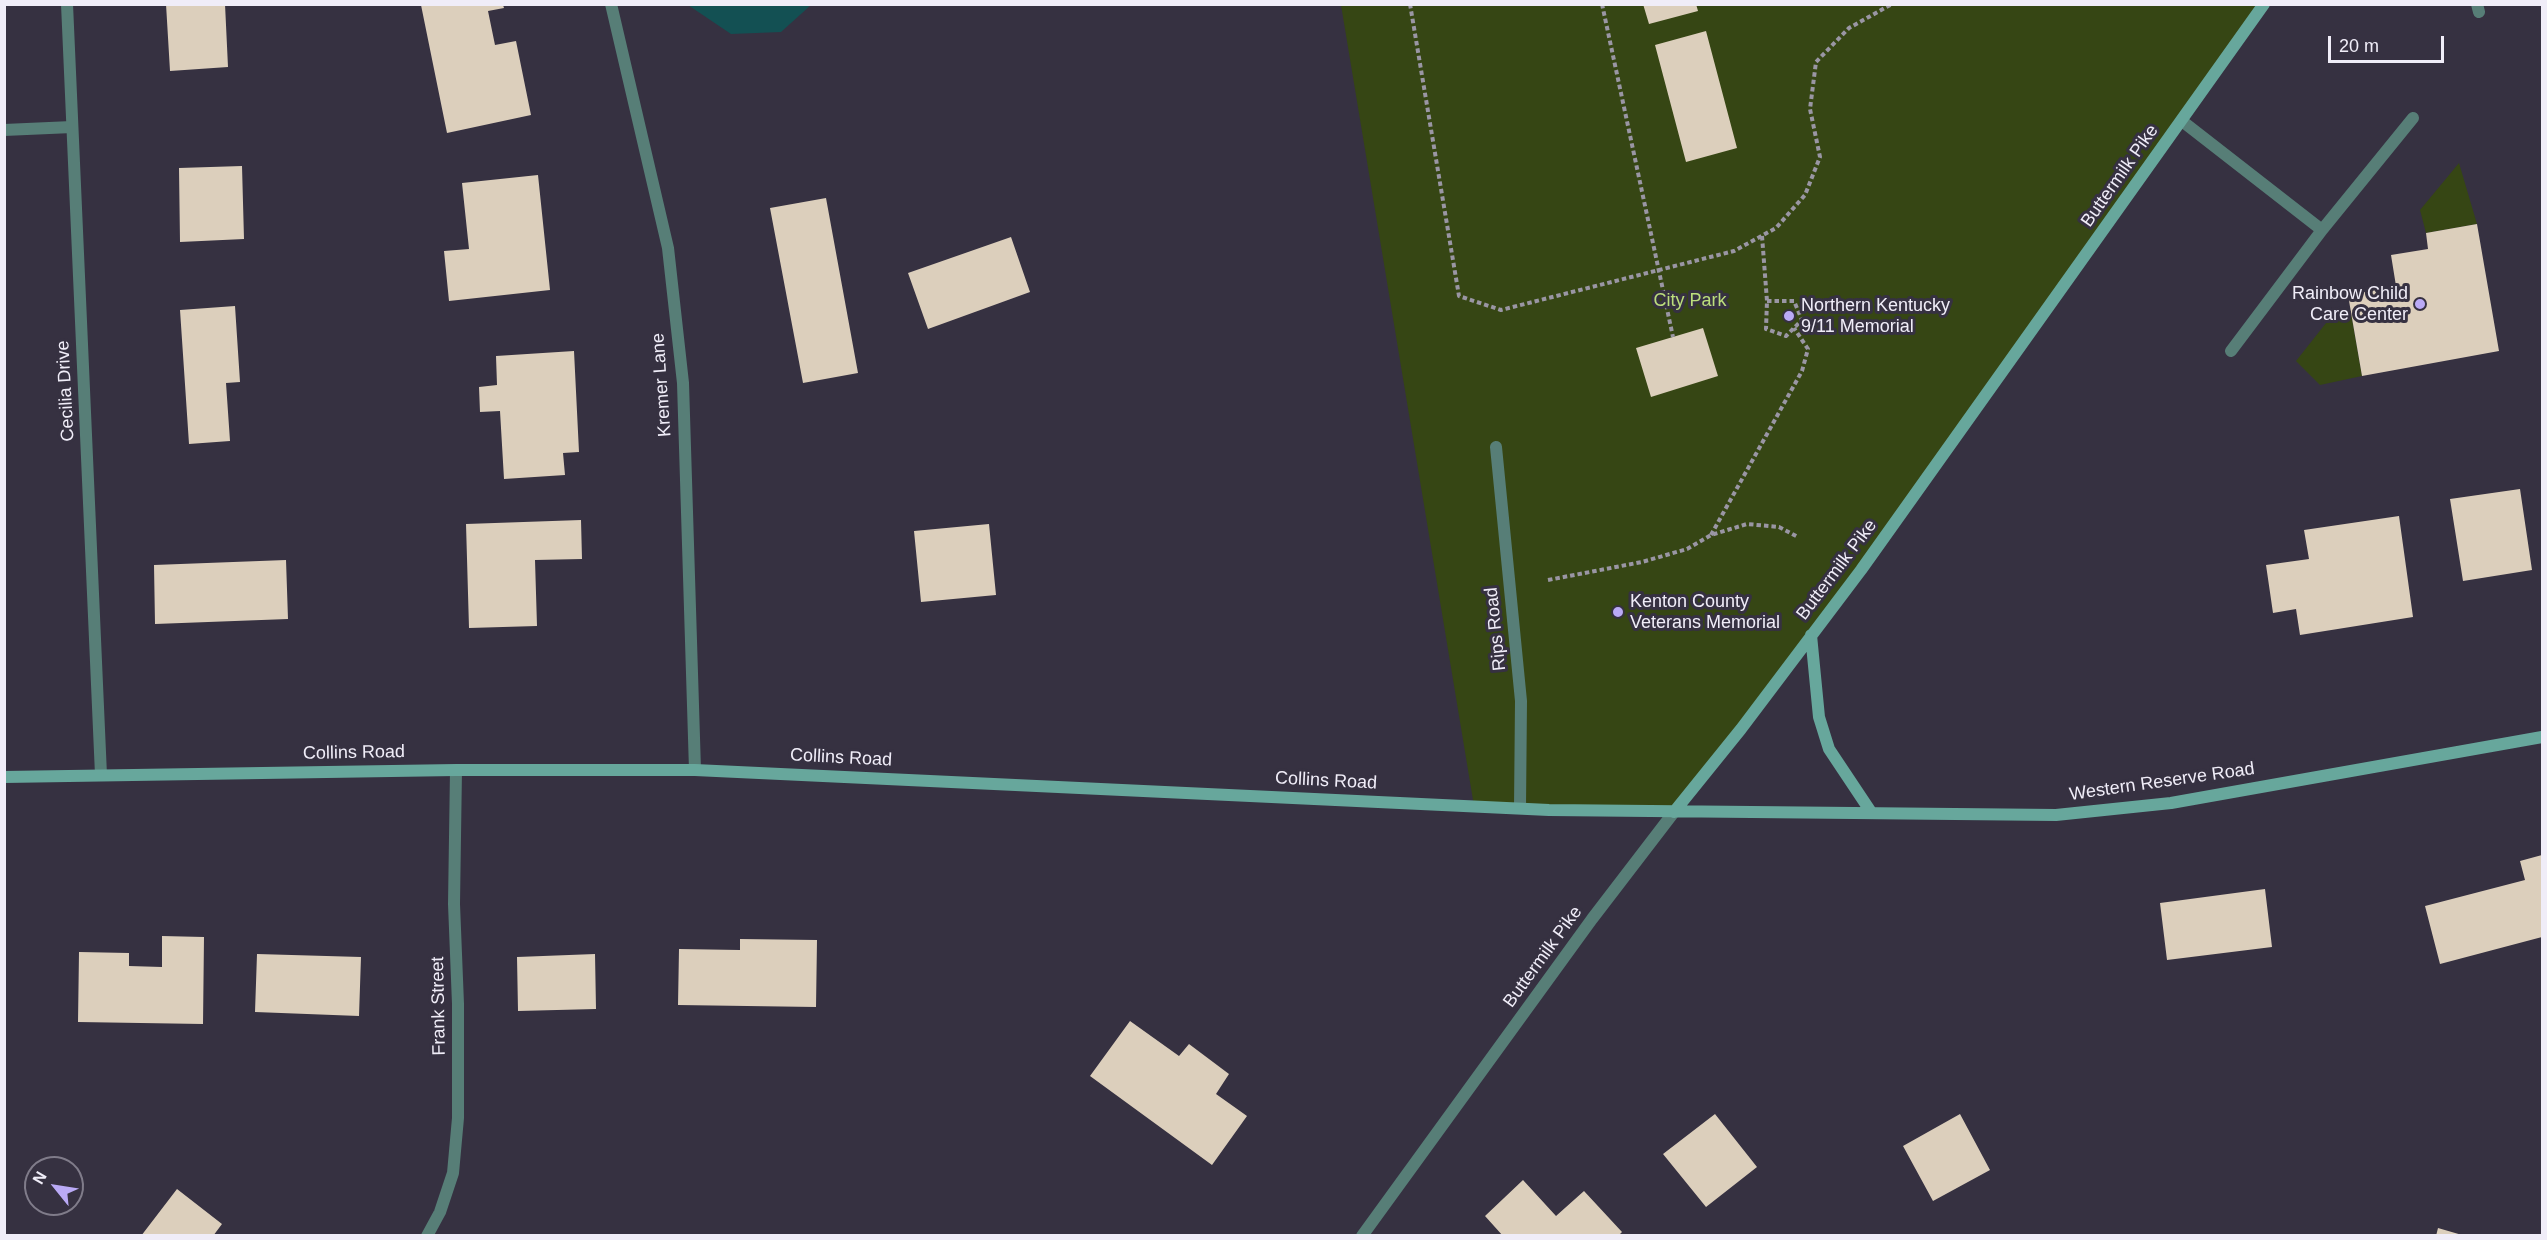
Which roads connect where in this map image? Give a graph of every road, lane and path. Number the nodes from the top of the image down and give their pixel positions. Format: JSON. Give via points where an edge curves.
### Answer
{"nodes":[{"id":1,"x":67,"y":4,"type":"edge"},
{"id":2,"x":611,"y":4,"type":"edge"},
{"id":3,"x":1410,"y":4,"type":"edge"},
{"id":4,"x":1602,"y":4,"type":"edge"},
{"id":5,"x":1892,"y":4,"type":"edge"},
{"id":6,"x":2264,"y":4,"type":"edge"},
{"id":7,"x":2413,"y":118,"type":"dead end"},
{"id":8,"x":2181,"y":120,"type":"junction"},
{"id":9,"x":72,"y":127,"type":"junction"},
{"id":10,"x":4,"y":130,"type":"edge"},
{"id":11,"x":2322,"y":230,"type":"junction"},
{"id":12,"x":1762,"y":236,"type":"junction"},
{"id":13,"x":1659,"y":270,"type":"junction"},
{"id":14,"x":1767,"y":301,"type":"junction"},
{"id":15,"x":1794,"y":328,"type":"junction"},
{"id":16,"x":1673,"y":337,"type":"dead end"},
{"id":17,"x":2231,"y":351,"type":"dead end"},
{"id":18,"x":1496,"y":447,"type":"dead end"},
{"id":19,"x":1711,"y":535,"type":"junction"},
{"id":20,"x":1798,"y":537,"type":"dead end"},
{"id":21,"x":1548,"y":580,"type":"dead end"},
{"id":22,"x":1811,"y":635,"type":"junction"},
{"id":23,"x":2542,"y":737,"type":"edge"},
{"id":24,"x":456,"y":770,"type":"junction"},
{"id":25,"x":695,"y":770,"type":"junction"},
{"id":26,"x":101,"y":775,"type":"junction"},
{"id":27,"x":4,"y":777,"type":"edge"},
{"id":28,"x":1520,"y":807,"type":"junction"},
{"id":29,"x":1674,"y":812,"type":"junction"},
{"id":30,"x":1871,"y":812,"type":"junction"},
{"id":31,"x":427,"y":1236,"type":"edge"},
{"id":32,"x":1362,"y":1236,"type":"edge"}],
"edges":[{"from":1,"to":9,"type":"street","name":"Cecilia Drive"},
{"from":2,"to":25,"type":"street","name":"Kremer Lane","via":[[668,248],[683,383]]},
{"from":3,"to":13,"type":"path","via":[[1459,296],[1500,310]]},
{"from":4,"to":13,"type":"path"},
{"from":5,"to":12,"type":"path","via":[[1849,28],[1816,62],[1810,109],[1820,157],[1805,195],[1776,228]]},
{"from":6,"to":8,"type":"main road","name":"Buttermilk Pike"},
{"from":7,"to":11,"type":"street"},
{"from":8,"to":11,"type":"street"},
{"from":8,"to":22,"type":"main road","name":"Buttermilk Pike"},
{"from":9,"to":10,"type":"street"},
{"from":9,"to":26,"type":"street","name":"Cecilia Drive"},
{"from":11,"to":17,"type":"street"},
{"from":12,"to":13,"type":"path","via":[[1734,251]]},
{"from":12,"to":14,"type":"path"},
{"from":13,"to":16,"type":"path"},
{"from":14,"to":15,"type":"path","via":[[1794,301],[1802,320]]},
{"from":14,"to":15,"type":"path","via":[[1766,329],[1786,336]]},
{"from":15,"to":19,"type":"path","via":[[1808,350],[1802,371]]},
{"from":18,"to":28,"type":"street","name":"Rips Road","via":[[1521,701]]},
{"from":19,"to":20,"type":"path","via":[[1747,524],[1779,527]]},
{"from":19,"to":21,"type":"path","via":[[1687,549],[1642,562]]},
{"from":22,"to":29,"type":"main road","name":"Buttermilk Pike"},
{"from":22,"to":30,"type":"main road","via":[[1819,717],[1829,749]]},
{"from":23,"to":30,"type":"main road","name":"Western Reserve Road","via":[[2171,803],[2056,815]]},
{"from":24,"to":25,"type":"main road","name":"Collins Road"},
{"from":24,"to":26,"type":"main road","name":"Collins Road"},
{"from":24,"to":31,"type":"street","name":"Frank Street","via":[[458,1118],[453,1173]]},
{"from":25,"to":28,"type":"main road","name":"Collins Road"},
{"from":26,"to":27,"type":"main road","name":"Collins Road"},
{"from":28,"to":29,"type":"main road","name":"Collins Road"},
{"from":29,"to":30,"type":"main road","name":"Western Reserve Road"},
{"from":29,"to":32,"type":"street","name":"Buttermilk Pike"}]}
